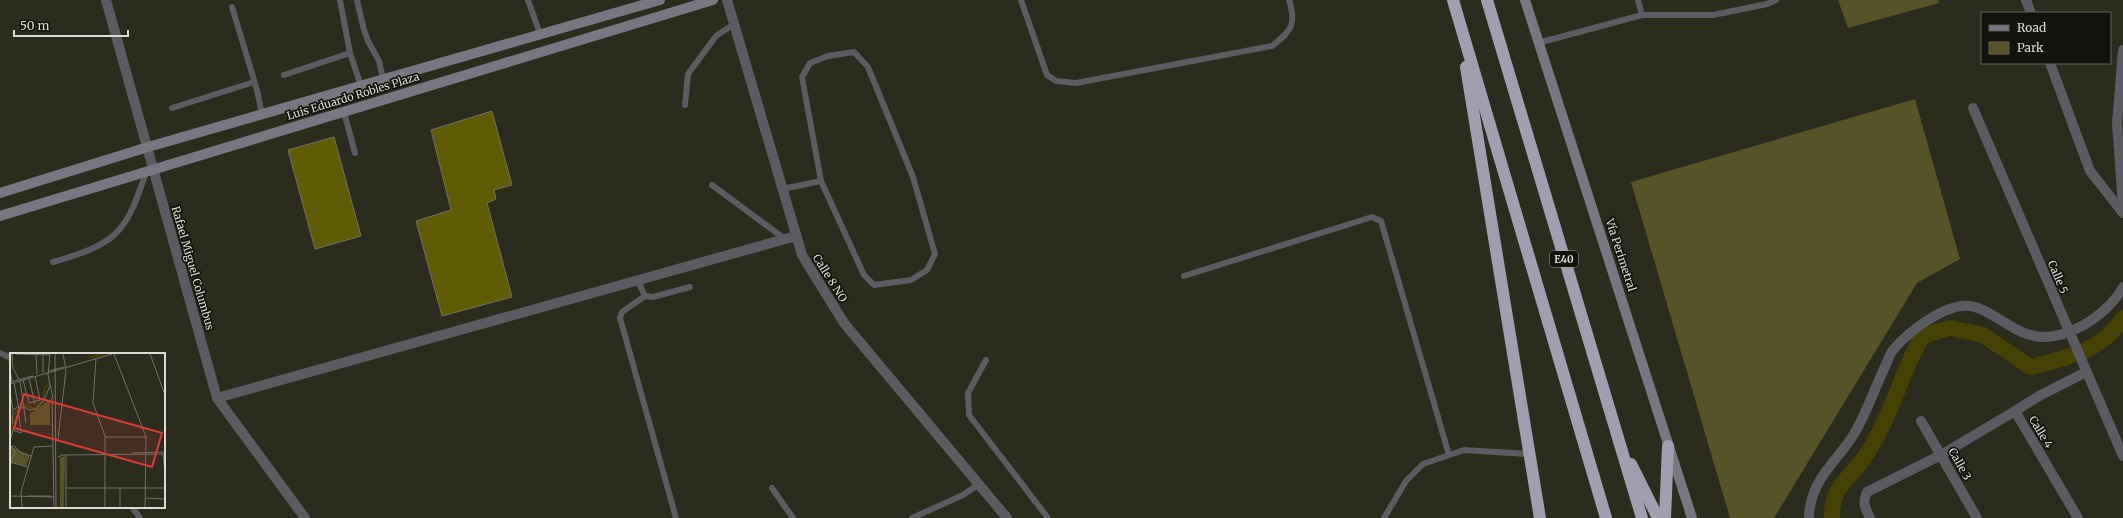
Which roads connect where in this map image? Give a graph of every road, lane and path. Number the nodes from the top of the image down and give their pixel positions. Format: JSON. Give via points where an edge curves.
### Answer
{"nodes":[{"id":1,"x":106,"y":0,"type":"edge"},
{"id":2,"x":340,"y":0,"type":"edge"},
{"id":3,"x":357,"y":0,"type":"edge"},
{"id":4,"x":528,"y":0,"type":"edge"},
{"id":5,"x":660,"y":0,"type":"edge"},
{"id":6,"x":713,"y":0,"type":"edge"},
{"id":7,"x":727,"y":0,"type":"edge"},
{"id":8,"x":1022,"y":0,"type":"edge"},
{"id":9,"x":1289,"y":0,"type":"edge"},
{"id":10,"x":1453,"y":0,"type":"edge"},
{"id":11,"x":1487,"y":0,"type":"edge"},
{"id":12,"x":1525,"y":0,"type":"edge"},
{"id":13,"x":1638,"y":0,"type":"edge"},
{"id":14,"x":1776,"y":0,"type":"edge"},
{"id":15,"x":2026,"y":0,"type":"edge"},
{"id":16,"x":232,"y":7,"type":"dead end"},
{"id":17,"x":2031,"y":12,"type":"edge"},
{"id":18,"x":1642,"y":15,"type":"junction"},
{"id":19,"x":1458,"y":19,"type":"junction"},
{"id":20,"x":734,"y":24,"type":"junction"},
{"id":21,"x":540,"y":34,"type":"junction"},
{"id":22,"x":1538,"y":43,"type":"junction"},
{"id":23,"x":2123,"y":50,"type":"edge"},
{"id":24,"x":350,"y":53,"type":"junction"},
{"id":25,"x":2050,"y":64,"type":"edge"},
{"id":26,"x":284,"y":75,"type":"dead end"},
{"id":27,"x":383,"y":80,"type":"junction"},
{"id":28,"x":254,"y":82,"type":"junction"},
{"id":29,"x":361,"y":86,"type":"junction"},
{"id":30,"x":685,"y":105,"type":"dead end"},
{"id":31,"x":172,"y":108,"type":"dead end"},
{"id":32,"x":1972,"y":108,"type":"dead end"},
{"id":33,"x":344,"y":112,"type":"junction"},
{"id":34,"x":262,"y":114,"type":"junction"},
{"id":35,"x":148,"y":147,"type":"junction"},
{"id":36,"x":355,"y":153,"type":"dead end"},
{"id":37,"x":150,"y":171,"type":"junction"},
{"id":38,"x":821,"y":182,"type":"junction"},
{"id":39,"x":712,"y":185,"type":"dead end"},
{"id":40,"x":782,"y":189,"type":"junction"},
{"id":41,"x":0,"y":193,"type":"edge"},
{"id":42,"x":2123,"y":206,"type":"edge"},
{"id":43,"x":2123,"y":214,"type":"edge"},
{"id":44,"x":0,"y":216,"type":"edge"},
{"id":45,"x":796,"y":236,"type":"junction"},
{"id":46,"x":785,"y":239,"type":"junction"},
{"id":47,"x":53,"y":262,"type":"dead end"},
{"id":48,"x":1184,"y":276,"type":"dead end"},
{"id":49,"x":638,"y":281,"type":"junction"},
{"id":50,"x":690,"y":287,"type":"dead end"},
{"id":51,"x":2123,"y":287,"type":"edge"},
{"id":52,"x":645,"y":296,"type":"junction"},
{"id":53,"x":2071,"y":337,"type":"junction"},
{"id":54,"x":0,"y":353,"type":"edge"},
{"id":55,"x":10,"y":358,"type":"edge"},
{"id":56,"x":986,"y":360,"type":"dead end"},
{"id":57,"x":2084,"y":368,"type":"junction"},
{"id":58,"x":217,"y":398,"type":"junction"},
{"id":59,"x":2015,"y":411,"type":"junction"},
{"id":60,"x":1922,"y":421,"type":"dead end"},
{"id":61,"x":1614,"y":429,"type":"junction"},
{"id":62,"x":1668,"y":446,"type":"junction"},
{"id":63,"x":1528,"y":454,"type":"junction"},
{"id":64,"x":1449,"y":455,"type":"junction"},
{"id":65,"x":1942,"y":455,"type":"junction"},
{"id":66,"x":2123,"y":456,"type":"edge"},
{"id":67,"x":978,"y":484,"type":"junction"},
{"id":68,"x":772,"y":488,"type":"dead end"},
{"id":69,"x":133,"y":508,"type":"edge"},
{"id":70,"x":1003,"y":517,"type":"edge"},
{"id":71,"x":140,"y":518,"type":"edge"},
{"id":72,"x":305,"y":518,"type":"edge"},
{"id":73,"x":676,"y":518,"type":"edge"},
{"id":74,"x":793,"y":518,"type":"edge"},
{"id":75,"x":912,"y":518,"type":"edge"},
{"id":76,"x":1048,"y":518,"type":"edge"},
{"id":77,"x":1384,"y":518,"type":"edge"},
{"id":78,"x":1540,"y":518,"type":"edge"},
{"id":79,"x":1606,"y":518,"type":"edge"},
{"id":80,"x":1642,"y":518,"type":"edge"},
{"id":81,"x":1658,"y":518,"type":"edge"},
{"id":82,"x":1665,"y":518,"type":"edge"},
{"id":83,"x":1692,"y":518,"type":"edge"},
{"id":84,"x":1809,"y":518,"type":"edge"},
{"id":85,"x":1870,"y":518,"type":"edge"},
{"id":86,"x":1977,"y":518,"type":"edge"},
{"id":87,"x":2078,"y":518,"type":"edge"}],
"edges":[{"from":1,"to":35,"type":"street","name":"Rafael Miguel Columbus"},
{"from":2,"to":24,"type":"lane"},
{"from":3,"to":27,"type":"lane","via":[[364,30],[379,61]]},
{"from":4,"to":21,"type":"lane"},
{"from":5,"to":21,"type":"street","name":"Luis Eduardo Robles Plaza"},
{"from":6,"to":33,"type":"street","name":"Luis Eduardo Robles Plaza"},
{"from":7,"to":20,"type":"street","name":"Calle 8 NO"},
{"from":8,"to":9,"type":"lane","via":[[1047,75],[1056,81],[1076,83],[1272,46],[1290,32],[1294,14]]},
{"from":10,"to":19,"type":"highway"},
{"from":11,"to":61,"type":"highway","number":"E40"},
{"from":12,"to":22,"type":"street","name":"Vía Perimetral"},
{"from":13,"to":18,"type":"lane"},
{"from":14,"to":18,"type":"lane","via":[[1713,15]]},
{"from":15,"to":17,"type":"street"},
{"from":16,"to":28,"type":"lane"},
{"from":18,"to":22,"type":"lane"},
{"from":19,"to":63,"type":"highway"},
{"from":19,"to":79,"type":"highway"},
{"from":20,"to":30,"type":"lane","via":[[716,36],[688,74]]},
{"from":20,"to":40,"type":"street","name":"Calle 8 NO"},
{"from":21,"to":27,"type":"street","name":"Luis Eduardo Robles Plaza"},
{"from":22,"to":62,"type":"street","name":"Vía Perimetral"},
{"from":23,"to":42,"type":"street","via":[[2117,124]]},
{"from":24,"to":26,"type":"lane"},
{"from":24,"to":29,"type":"lane"},
{"from":25,"to":43,"type":"street","via":[[2090,171]]},
{"from":27,"to":29,"type":"street","name":"Luis Eduardo Robles Plaza"},
{"from":28,"to":31,"type":"lane"},
{"from":28,"to":34,"type":"lane"},
{"from":29,"to":34,"type":"street","name":"Luis Eduardo Robles Plaza"},
{"from":32,"to":53,"type":"street","name":"Calle 5"},
{"from":33,"to":36,"type":"lane"},
{"from":33,"to":37,"type":"street","name":"Luis Eduardo Robles Plaza"},
{"from":34,"to":35,"type":"street","name":"Luis Eduardo Robles Plaza"},
{"from":35,"to":37,"type":"street","name":"Rafael Miguel Columbus"},
{"from":35,"to":41,"type":"street","name":"Luis Eduardo Robles Plaza"},
{"from":37,"to":44,"type":"street","name":"Luis Eduardo Robles Plaza"},
{"from":37,"to":47,"type":"lane","via":[[129,218],[120,230],[105,243]]},
{"from":37,"to":58,"type":"street","name":"Rafael Miguel Columbus"},
{"from":38,"to":38,"type":"lane","via":[[864,275],[874,285],[911,280],[927,270],[935,254],[913,177],[868,67],[854,52],[828,56],[810,63],[802,77]]},
{"from":38,"to":40,"type":"lane"},
{"from":39,"to":46,"type":"lane"},
{"from":40,"to":45,"type":"street","name":"Calle 8 NO"},
{"from":45,"to":46,"type":"street"},
{"from":45,"to":67,"type":"street","name":"Calle 8 NO","via":[[802,256],[844,323]]},
{"from":46,"to":49,"type":"street"},
{"from":48,"to":64,"type":"lane","via":[[1372,217],[1381,221]]},
{"from":49,"to":52,"type":"lane"},
{"from":49,"to":58,"type":"street"},
{"from":50,"to":52,"type":"lane","via":[[653,297]]},
{"from":51,"to":53,"type":"street","via":[[2101,313]]},
{"from":52,"to":73,"type":"lane","via":[[622,312],[620,318]]},
{"from":53,"to":57,"type":"street","name":"Calle 5"},
{"from":53,"to":84,"type":"street","via":[[2046,338],[2026,334],[1970,306],[1953,308],[1924,323],[1892,351],[1858,428],[1816,486]]},
{"from":54,"to":55,"type":"lane"},
{"from":56,"to":76,"type":"lane","via":[[968,393],[969,415]]},
{"from":57,"to":59,"type":"street"},
{"from":57,"to":66,"type":"street","name":"Calle 5"},
{"from":58,"to":72,"type":"street","name":"Rafael Miguel Columbus"},
{"from":59,"to":65,"type":"street","name":"Calle 4"},
{"from":59,"to":87,"type":"street","name":"Calle 4"},
{"from":60,"to":65,"type":"street","name":"Calle 3"},
{"from":61,"to":80,"type":"highway","number":"E40"},
{"from":61,"to":81,"type":"highway"},
{"from":62,"to":82,"type":"highway"},
{"from":62,"to":83,"type":"street","name":"Vía Perimetral"},
{"from":63,"to":64,"type":"lane","via":[[1464,450]]},
{"from":63,"to":78,"type":"highway"},
{"from":64,"to":77,"type":"lane","via":[[1423,464],[1406,482]]},
{"from":65,"to":85,"type":"street","name":"Calle 4","via":[[1874,486],[1867,492],[1863,500]]},
{"from":65,"to":86,"type":"street","name":"Calle 3"},
{"from":67,"to":70,"type":"street","name":"Calle 8 NO"},
{"from":67,"to":75,"type":"lane","via":[[963,495]]},
{"from":68,"to":74,"type":"lane"},
{"from":69,"to":71,"type":"lane"}]}
